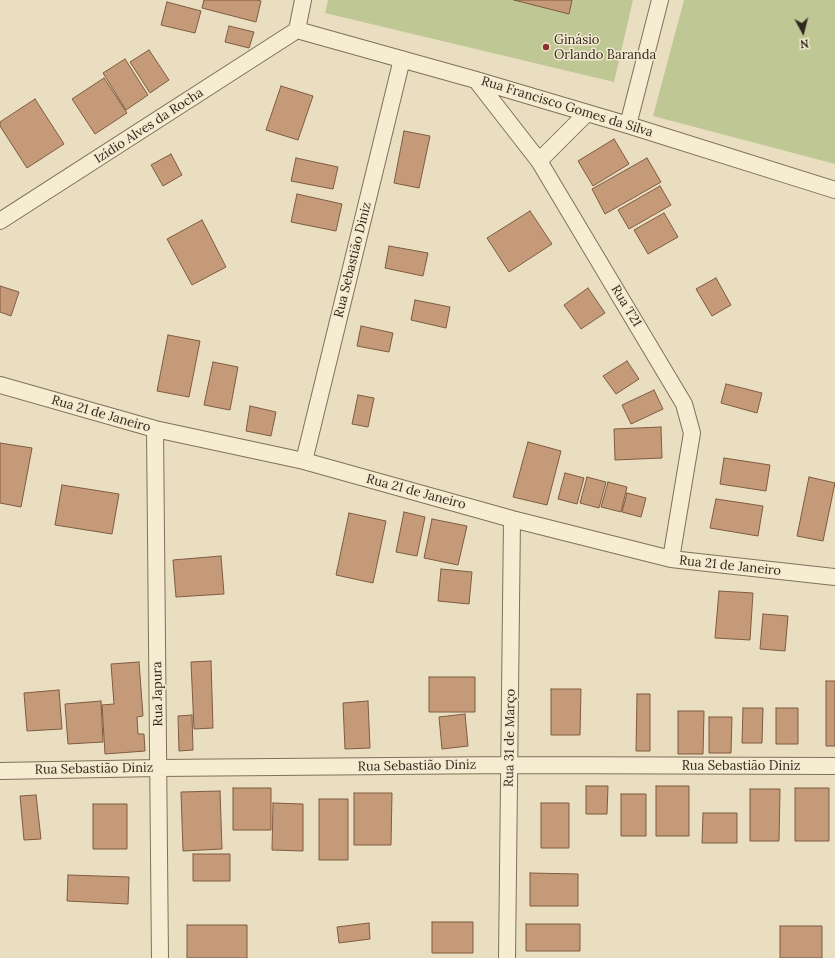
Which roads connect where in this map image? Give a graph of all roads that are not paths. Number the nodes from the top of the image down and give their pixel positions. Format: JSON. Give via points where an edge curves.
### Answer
{"nodes":[{"id":1,"x":303,"y":0,"type":"edge"},
{"id":2,"x":660,"y":0,"type":"edge"},
{"id":3,"x":297,"y":30,"type":"junction"},
{"id":4,"x":402,"y":59,"type":"junction"},
{"id":5,"x":476,"y":80,"type":"junction"},
{"id":6,"x":587,"y":113,"type":"junction"},
{"id":7,"x":628,"y":125,"type":"junction"},
{"id":8,"x":539,"y":161,"type":"junction"},
{"id":9,"x":835,"y":190,"type":"edge"},
{"id":10,"x":0,"y":221,"type":"edge"},
{"id":11,"x":0,"y":385,"type":"edge"},
{"id":12,"x":155,"y":429,"type":"junction"},
{"id":13,"x":304,"y":461,"type":"junction"},
{"id":14,"x":512,"y":519,"type":"junction"},
{"id":15,"x":671,"y":559,"type":"junction"},
{"id":16,"x":835,"y":578,"type":"edge"},
{"id":17,"x":509,"y":765,"type":"junction"},
{"id":18,"x":835,"y":766,"type":"edge"},
{"id":19,"x":159,"y":768,"type":"junction"},
{"id":20,"x":0,"y":771,"type":"edge"},
{"id":21,"x":160,"y":958,"type":"edge"},
{"id":22,"x":507,"y":958,"type":"edge"}],
"edges":[{"from":1,"to":3,"type":"street"},
{"from":2,"to":7,"type":"street"},
{"from":3,"to":4,"type":"street","name":"Rua Francisco Gomes da Silva"},
{"from":3,"to":10,"type":"street","name":"Izídio Alves da Rocha"},
{"from":4,"to":5,"type":"street","name":"Rua Francisco Gomes da Silva"},
{"from":4,"to":13,"type":"street","name":"Rua Sebastião Diniz"},
{"from":5,"to":6,"type":"street","name":"Rua Francisco Gomes da Silva"},
{"from":5,"to":8,"type":"street","name":"Rua T21"},
{"from":6,"to":7,"type":"street","name":"Rua Francisco Gomes da Silva"},
{"from":6,"to":8,"type":"street"},
{"from":7,"to":9,"type":"street","name":"Rua Francisco Gomes da Silva"},
{"from":8,"to":15,"type":"street","name":"Rua T21","via":[[684,404],[692,433]]},
{"from":11,"to":12,"type":"street","name":"Rua 21 de Janeiro"},
{"from":12,"to":13,"type":"street","name":"Rua 21 de Janeiro"},
{"from":12,"to":19,"type":"street","name":"Rua Japura"},
{"from":13,"to":14,"type":"street","name":"Rua 21 de Janeiro"},
{"from":14,"to":15,"type":"street","name":"Rua 21 de Janeiro"},
{"from":14,"to":17,"type":"street","name":"Rua 31 de Março"},
{"from":15,"to":16,"type":"street","name":"Rua 21 de Janeiro"},
{"from":17,"to":18,"type":"street","name":"Rua Sebastião Diniz"},
{"from":17,"to":19,"type":"street","name":"Rua Sebastião Diniz"},
{"from":17,"to":22,"type":"street","name":"Rua 31 de Março"},
{"from":19,"to":20,"type":"street","name":"Rua Sebastião Diniz"},
{"from":19,"to":21,"type":"street","name":"Rua Japura"}]}
